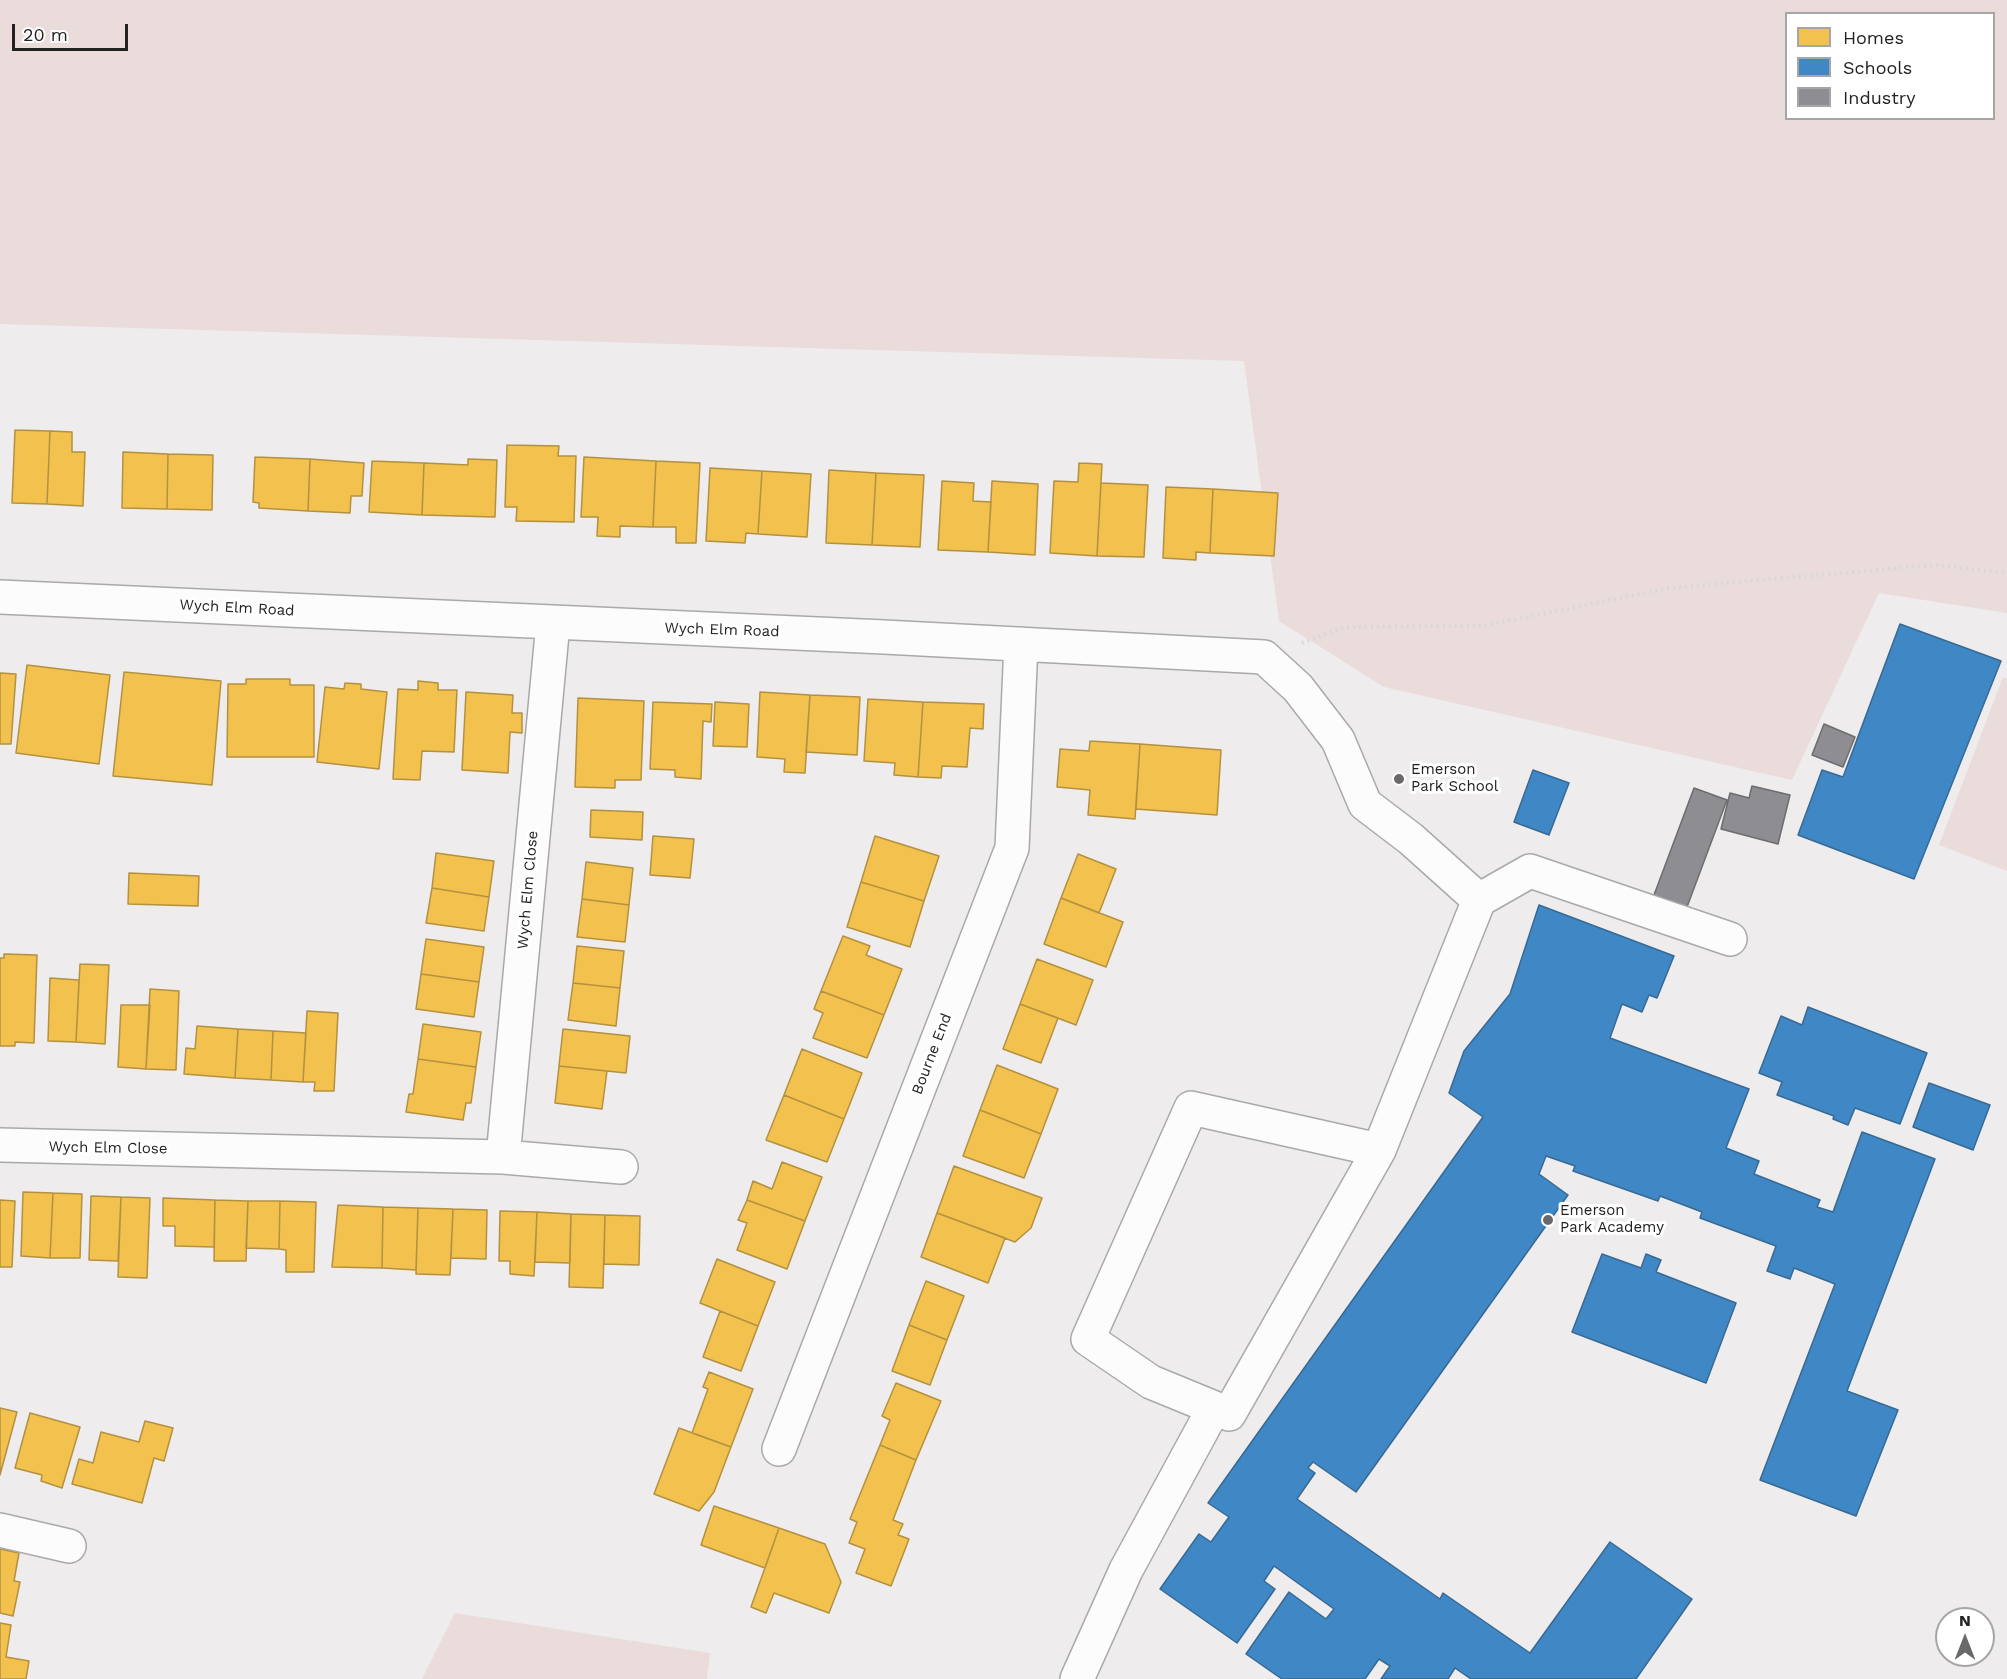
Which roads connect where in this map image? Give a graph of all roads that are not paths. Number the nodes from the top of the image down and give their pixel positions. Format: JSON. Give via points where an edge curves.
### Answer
{"nodes":[{"id":1,"x":0,"y":597,"type":"edge"},
{"id":2,"x":553,"y":622,"type":"junction"},
{"id":3,"x":1021,"y":644,"type":"junction"},
{"id":4,"x":1479,"y":900,"type":"junction"},
{"id":5,"x":1730,"y":939,"type":"dead end"},
{"id":6,"x":0,"y":1145,"type":"edge"},
{"id":7,"x":1379,"y":1150,"type":"junction"},
{"id":8,"x":503,"y":1157,"type":"junction"},
{"id":9,"x":621,"y":1167,"type":"dead end"},
{"id":10,"x":1214,"y":1408,"type":"junction"},
{"id":11,"x":779,"y":1449,"type":"dead end"},
{"id":12,"x":0,"y":1530,"type":"edge"},
{"id":13,"x":69,"y":1546,"type":"dead end"},
{"id":14,"x":1077,"y":1679,"type":"edge"}],
"edges":[{"from":1,"to":2,"type":"street","name":"Wych Elm Road"},
{"from":2,"to":3,"type":"street","name":"Wych Elm Road"},
{"from":2,"to":8,"type":"street","name":"Wych Elm Close"},
{"from":3,"to":4,"type":"street","name":"Wych Elm Road","via":[[1264,657],[1298,688],[1338,740],[1365,804]]},
{"from":3,"to":11,"type":"street","name":"Bourne End","via":[[1012,848]]},
{"from":4,"to":5,"type":"street","via":[[1530,871]]},
{"from":4,"to":7,"type":"street"},
{"from":6,"to":8,"type":"street","name":"Wych Elm Close"},
{"from":7,"to":10,"type":"street","via":[[1229,1414]]},
{"from":7,"to":10,"type":"street","via":[[1191,1108],[1089,1339],[1151,1382]]},
{"from":8,"to":9,"type":"street","name":"Wych Elm Close"},
{"from":10,"to":14,"type":"street","via":[[1126,1570]]},
{"from":12,"to":13,"type":"street"}]}
